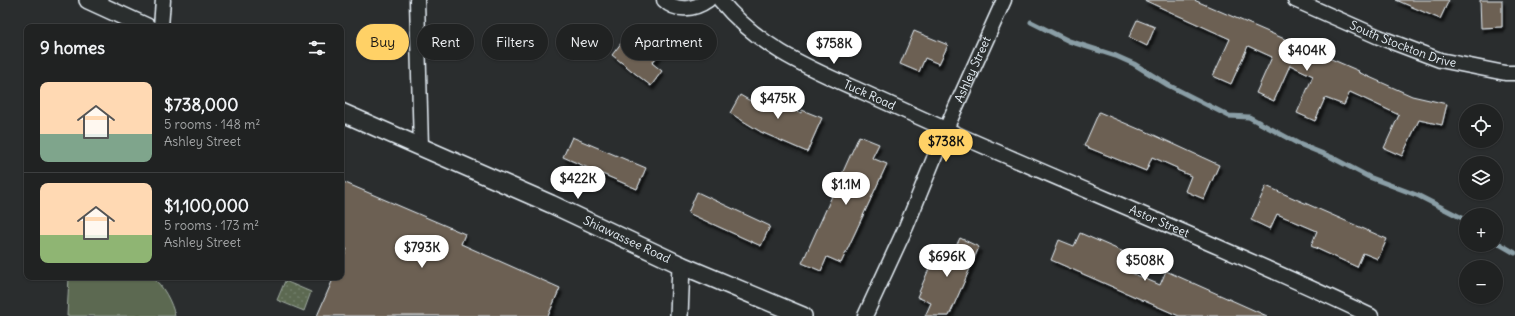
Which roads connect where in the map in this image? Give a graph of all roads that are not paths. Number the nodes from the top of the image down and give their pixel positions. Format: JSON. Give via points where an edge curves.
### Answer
{"nodes":[{"id":1,"x":88,"y":0,"type":"edge"},
{"id":2,"x":163,"y":0,"type":"edge"},
{"id":3,"x":417,"y":0,"type":"edge"},
{"id":4,"x":664,"y":0,"type":"edge"},
{"id":5,"x":708,"y":0,"type":"edge"},
{"id":6,"x":720,"y":0,"type":"edge"},
{"id":7,"x":1004,"y":0,"type":"edge"},
{"id":8,"x":1295,"y":0,"type":"edge"},
{"id":9,"x":140,"y":24,"type":"edge"},
{"id":10,"x":161,"y":24,"type":"edge"},
{"id":11,"x":1515,"y":73,"type":"edge"},
{"id":12,"x":344,"y":113,"type":"edge"},
{"id":13,"x":946,"y":129,"type":"junction"},
{"id":14,"x":421,"y":148,"type":"junction"},
{"id":15,"x":682,"y":265,"type":"junction"},
{"id":16,"x":680,"y":316,"type":"edge"},
{"id":17,"x":803,"y":316,"type":"edge"},
{"id":18,"x":865,"y":316,"type":"edge"},
{"id":19,"x":1371,"y":316,"type":"edge"}],
"edges":[{"from":1,"to":9,"type":"street"},
{"from":2,"to":10,"type":"street"},
{"from":3,"to":14,"type":"street"},
{"from":4,"to":5,"type":"street","via":[[675,8],[686,9]]},
{"from":6,"to":13,"type":"street","name":"Tuck Road","via":[[761,40],[785,55],[812,70]]},
{"from":7,"to":13,"type":"street","name":"Ashley Street"},
{"from":8,"to":11,"type":"street","name":"South Stockton Drive","via":[[1379,37],[1440,60]]},
{"from":12,"to":14,"type":"street","name":"Shiawassee Road"},
{"from":13,"to":18,"type":"street","name":"Ashley Street","via":[[906,227]]},
{"from":13,"to":19,"type":"street","name":"Astor Street","via":[[1183,231]]},
{"from":14,"to":15,"type":"street","name":"Shiawassee Road","via":[[552,204]]},
{"from":15,"to":16,"type":"street"},
{"from":15,"to":17,"type":"street","name":"Shiawassee Road"}]}
